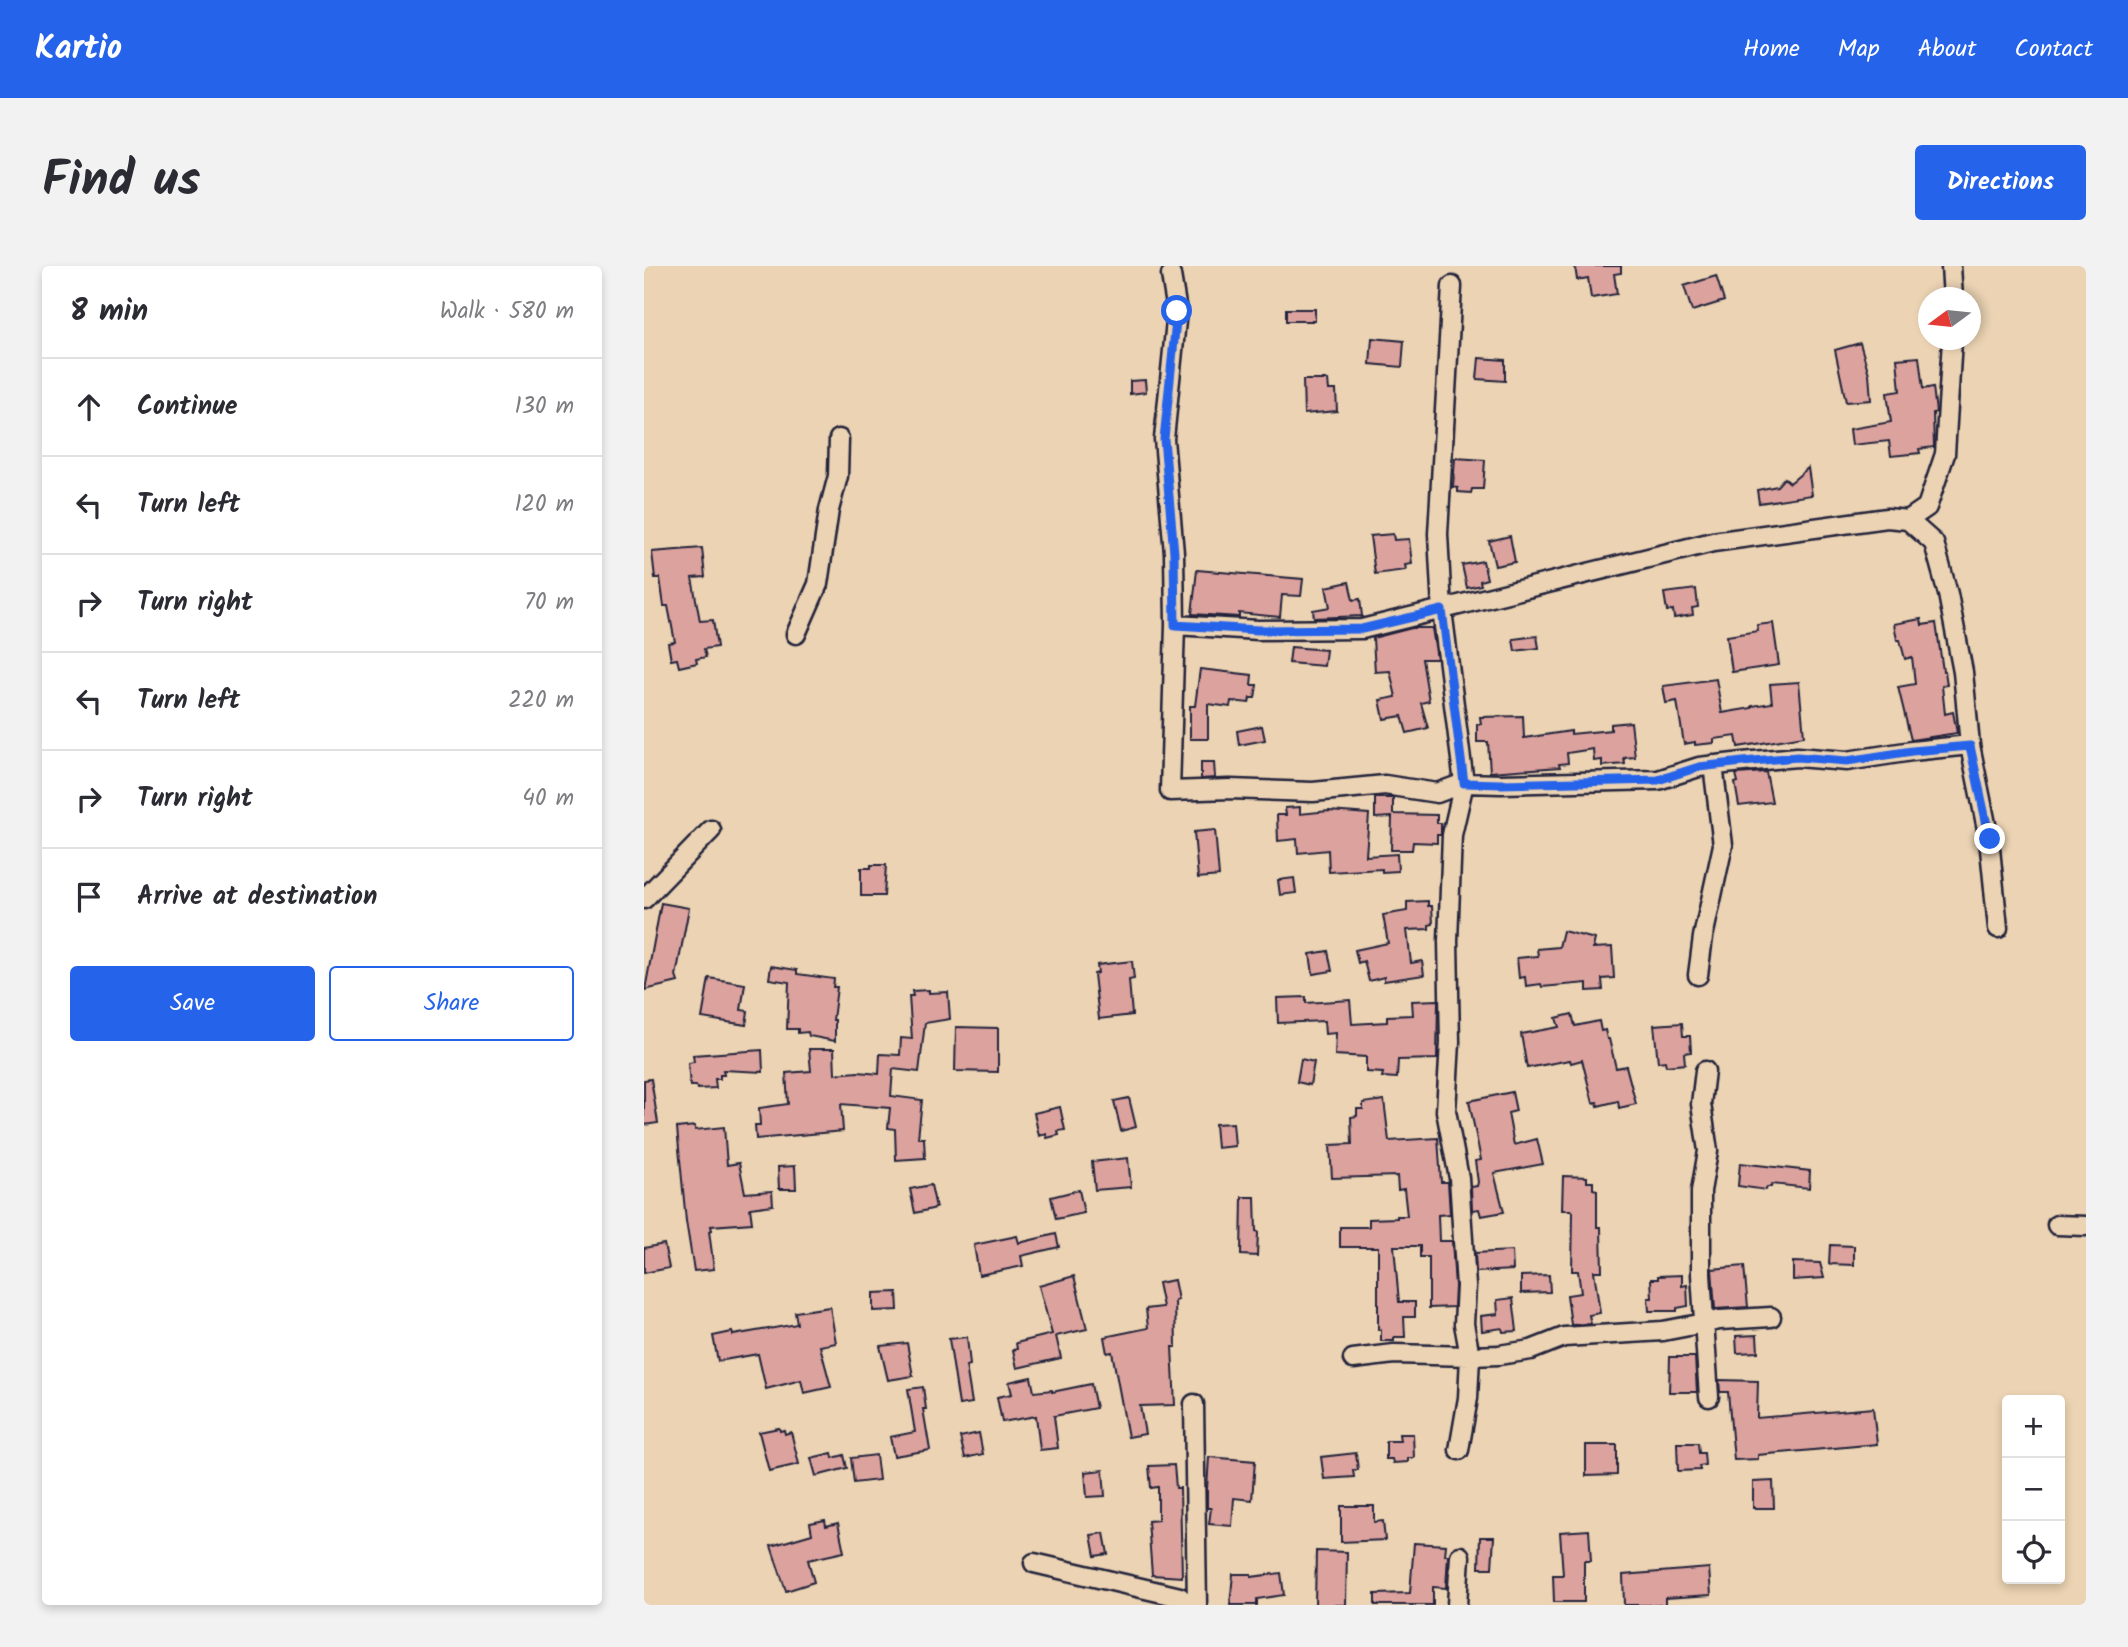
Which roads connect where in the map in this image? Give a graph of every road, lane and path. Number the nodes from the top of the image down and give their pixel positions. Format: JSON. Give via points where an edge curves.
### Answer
{"nodes":[{"id":1,"x":1951,"y":266,"type":"edge"},
{"id":2,"x":1171,"y":275,"type":"dead end"},
{"id":3,"x":1452,"y":286,"type":"dead end"},
{"id":4,"x":1952,"y":287,"type":"edge"},
{"id":5,"x":1951,"y":350,"type":"edge"},
{"id":6,"x":838,"y":439,"type":"dead end"},
{"id":7,"x":1908,"y":520,"type":"junction"},
{"id":8,"x":1442,"y":610,"type":"junction"},
{"id":9,"x":1175,"y":625,"type":"junction"},
{"id":10,"x":796,"y":634,"type":"dead end"},
{"id":11,"x":1970,"y":746,"type":"junction"},
{"id":12,"x":1713,"y":765,"type":"junction"},
{"id":13,"x":1464,"y":783,"type":"junction"},
{"id":14,"x":711,"y":830,"type":"dead end"},
{"id":15,"x":644,"y":899,"type":"edge"},
{"id":16,"x":1998,"y":928,"type":"dead end"},
{"id":17,"x":1698,"y":975,"type":"dead end"},
{"id":18,"x":1705,"y":1071,"type":"dead end"},
{"id":19,"x":2056,"y":1225,"type":"dead end"},
{"id":20,"x":2086,"y":1226,"type":"edge"},
{"id":21,"x":1771,"y":1317,"type":"dead end"},
{"id":22,"x":1705,"y":1322,"type":"junction"},
{"id":23,"x":1469,"y":1356,"type":"junction"},
{"id":24,"x":1353,"y":1359,"type":"dead end"},
{"id":25,"x":1709,"y":1397,"type":"dead end"},
{"id":26,"x":1195,"y":1404,"type":"dead end"},
{"id":27,"x":1459,"y":1450,"type":"dead end"},
{"id":28,"x":1460,"y":1556,"type":"dead end"},
{"id":29,"x":1034,"y":1563,"type":"dead end"},
{"id":30,"x":1188,"y":1605,"type":"edge"},
{"id":31,"x":1197,"y":1605,"type":"edge"},
{"id":32,"x":1457,"y":1605,"type":"edge"}],
"edges":[{"from":1,"to":4,"type":"street"},
{"from":2,"to":9,"type":"street","via":[[1177,311],[1164,439]]},
{"from":3,"to":8,"type":"street","via":[[1438,521]]},
{"from":5,"to":7,"type":"street","via":[[1945,454],[1927,507]]},
{"from":6,"to":10,"type":"street","via":[[838,476],[818,584]]},
{"from":7,"to":8,"type":"street","via":[[1887,518],[1713,542]]},
{"from":7,"to":11,"type":"street","via":[[1934,543],[1948,594],[1963,672]]},
{"from":8,"to":9,"type":"street","via":[[1362,629]]},
{"from":8,"to":13,"type":"street"},
{"from":9,"to":13,"type":"street","via":[[1170,791],[1313,792],[1385,785],[1437,793]]},
{"from":11,"to":12,"type":"street","via":[[1847,761],[1797,757]]},
{"from":11,"to":16,"type":"street","via":[[1990,839]]},
{"from":12,"to":13,"type":"street","via":[[1658,780]]},
{"from":12,"to":17,"type":"street","via":[[1723,845]]},
{"from":13,"to":23,"type":"street","via":[[1452,835],[1446,1111],[1461,1200]]},
{"from":14,"to":15,"type":"street"},
{"from":18,"to":22,"type":"street","via":[[1701,1104],[1708,1151],[1701,1191],[1701,1274]]},
{"from":19,"to":20,"type":"street"},
{"from":21,"to":22,"type":"street"},
{"from":22,"to":23,"type":"street","via":[[1662,1331],[1564,1337],[1531,1350]]},
{"from":22,"to":25,"type":"street"},
{"from":23,"to":24,"type":"street","via":[[1394,1354]]},
{"from":23,"to":27,"type":"street"},
{"from":26,"to":31,"type":"street"},
{"from":28,"to":32,"type":"street"},
{"from":29,"to":30,"type":"street","via":[[1180,1597]]}]}
